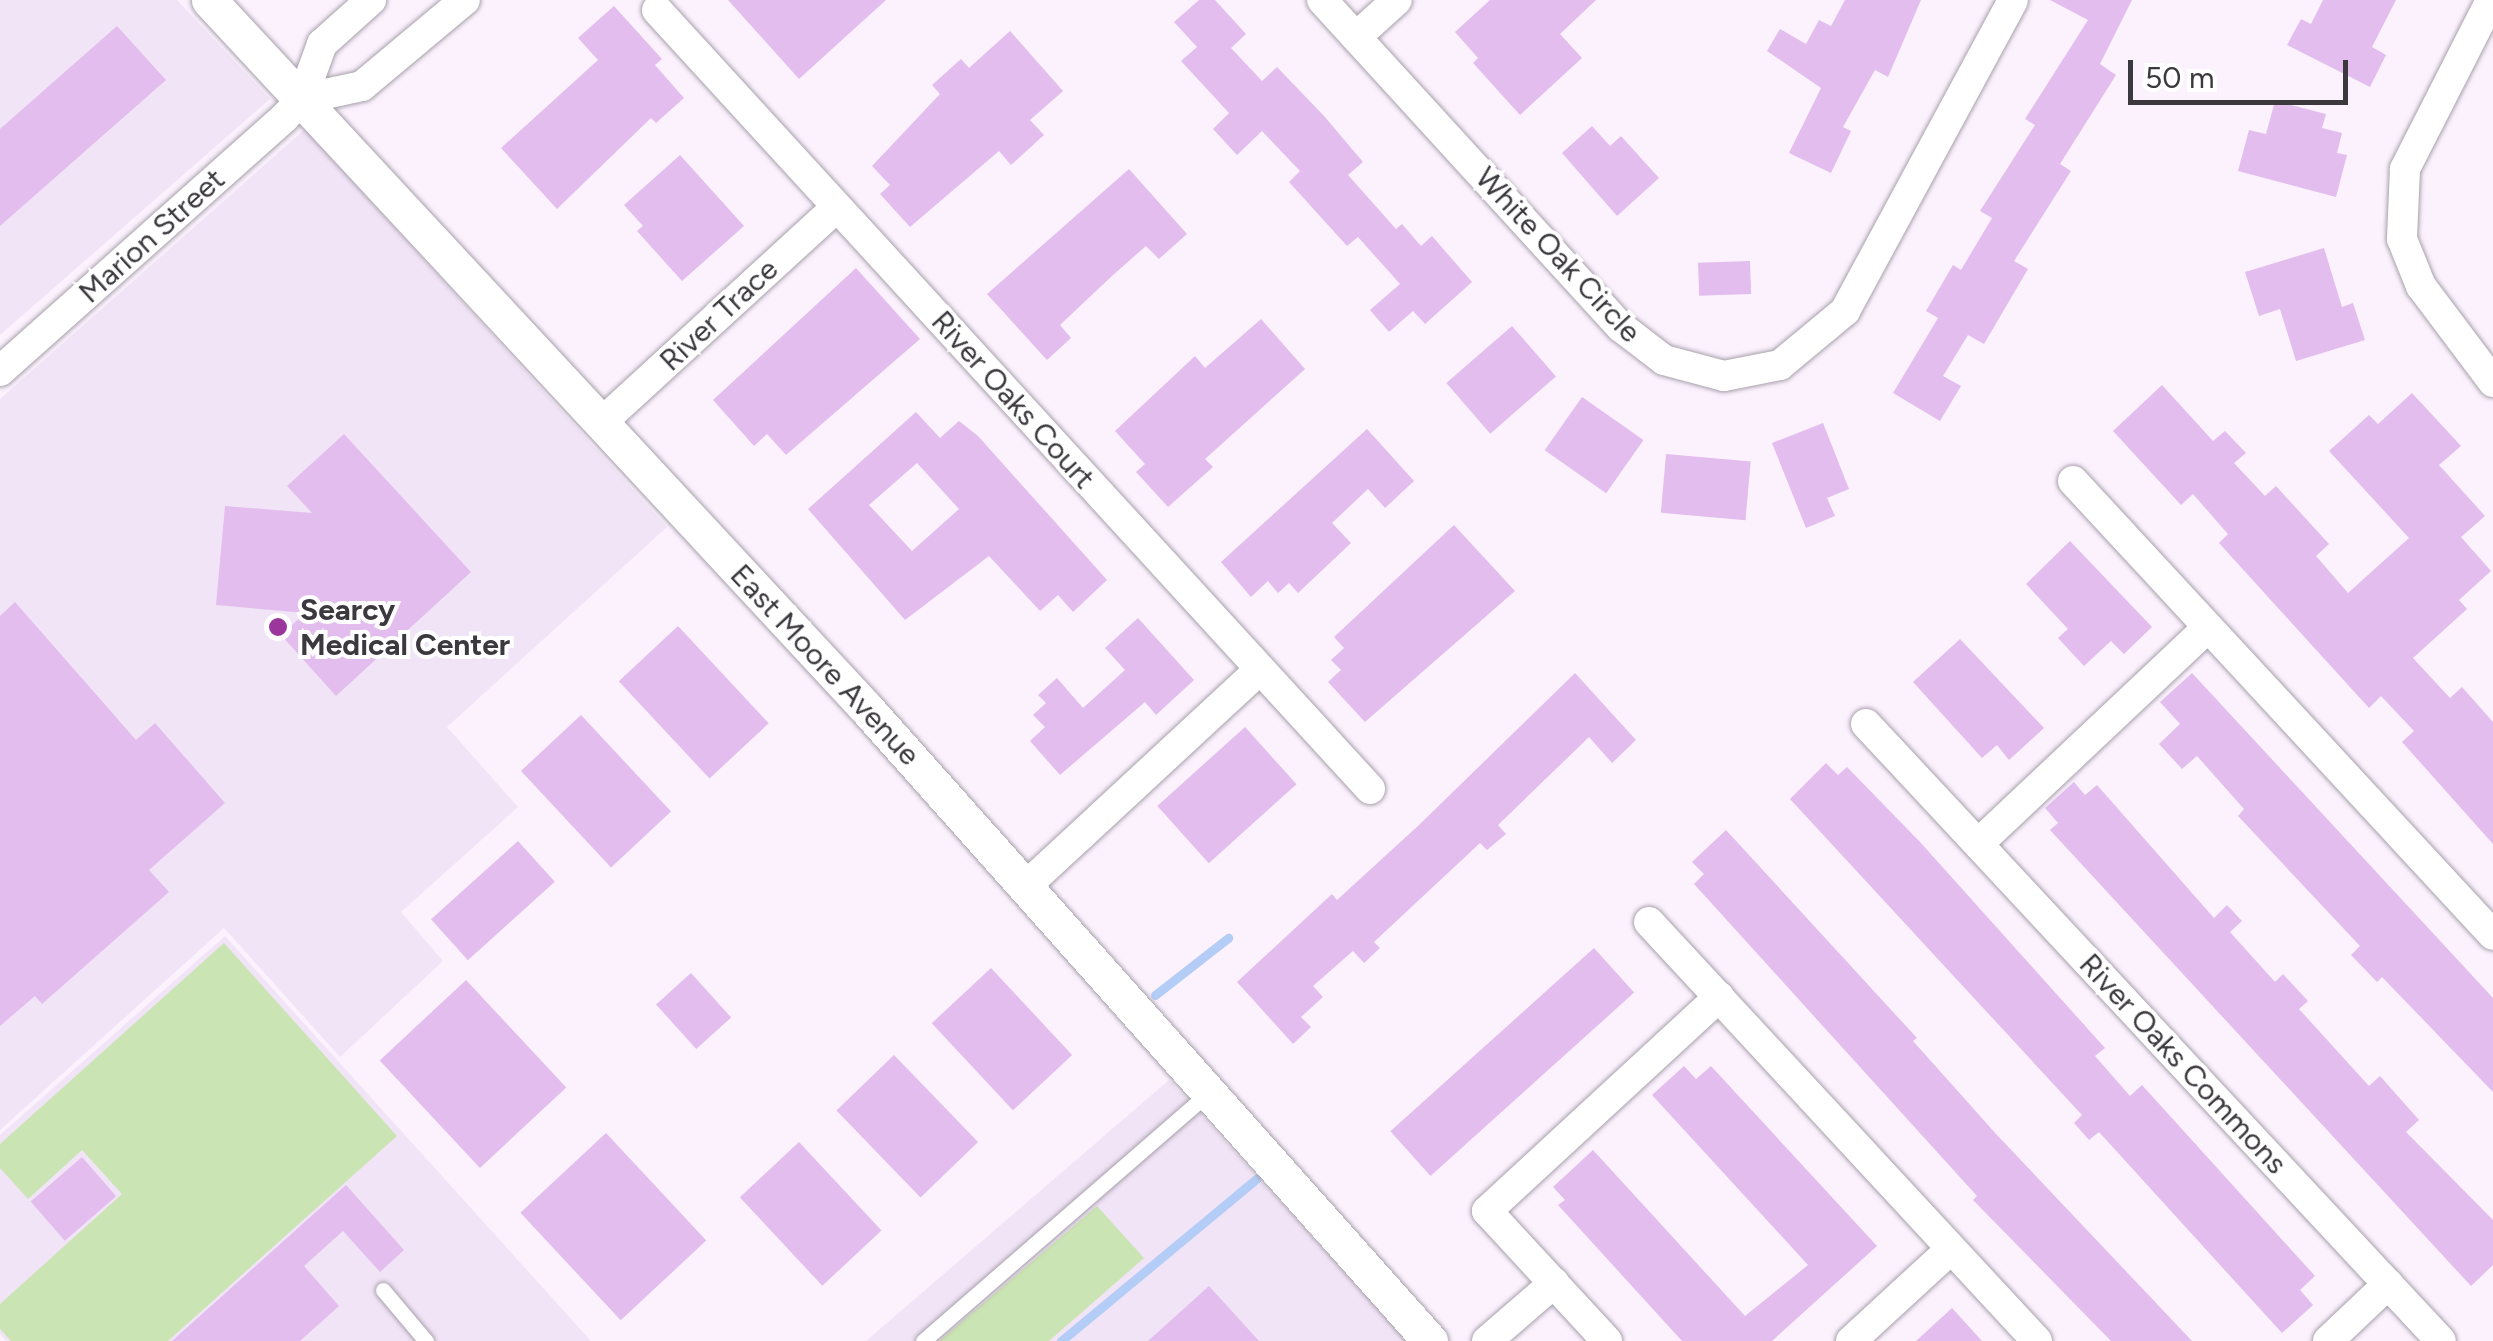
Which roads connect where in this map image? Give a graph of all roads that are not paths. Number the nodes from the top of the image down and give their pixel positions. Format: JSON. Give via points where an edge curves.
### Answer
{"nodes":[{"id":1,"x":209,"y":0,"type":"edge"},
{"id":2,"x":371,"y":0,"type":"edge"},
{"id":3,"x":465,"y":0,"type":"edge"},
{"id":4,"x":1322,"y":0,"type":"edge"},
{"id":5,"x":1397,"y":0,"type":"edge"},
{"id":6,"x":2012,"y":0,"type":"edge"},
{"id":7,"x":2491,"y":0,"type":"edge"},
{"id":8,"x":657,"y":10,"type":"dead end"},
{"id":9,"x":1356,"y":37,"type":"junction"},
{"id":10,"x":302,"y":98,"type":"junction"},
{"id":11,"x":837,"y":207,"type":"junction"},
{"id":12,"x":0,"y":371,"type":"edge"},
{"id":13,"x":2493,"y":382,"type":"edge"},
{"id":14,"x":600,"y":424,"type":"junction"},
{"id":15,"x":2073,"y":481,"type":"dead end"},
{"id":16,"x":2208,"y":627,"type":"junction"},
{"id":17,"x":1260,"y":669,"type":"junction"},
{"id":18,"x":1866,"y":724,"type":"dead end"},
{"id":19,"x":1370,"y":789,"type":"dead end"},
{"id":20,"x":1978,"y":844,"type":"junction"},
{"id":21,"x":1026,"y":886,"type":"junction"},
{"id":22,"x":1649,"y":922,"type":"dead end"},
{"id":23,"x":2493,"y":936,"type":"edge"},
{"id":24,"x":1719,"y":997,"type":"junction"},
{"id":25,"x":1212,"y":1090,"type":"junction"},
{"id":26,"x":1952,"y":1248,"type":"junction"},
{"id":27,"x":1554,"y":1284,"type":"junction"},
{"id":28,"x":2388,"y":1284,"type":"junction"},
{"id":29,"x":383,"y":1290,"type":"dead end"},
{"id":30,"x":427,"y":1341,"type":"edge"},
{"id":31,"x":923,"y":1341,"type":"edge"},
{"id":32,"x":1430,"y":1341,"type":"edge"},
{"id":33,"x":1487,"y":1341,"type":"edge"},
{"id":34,"x":1607,"y":1341,"type":"edge"},
{"id":35,"x":1851,"y":1341,"type":"edge"},
{"id":36,"x":2037,"y":1341,"type":"edge"},
{"id":37,"x":2328,"y":1341,"type":"edge"},
{"id":38,"x":2441,"y":1341,"type":"edge"}],
"edges":[{"from":1,"to":10,"type":"street","name":"East Moore Avenue"},
{"from":2,"to":10,"type":"street","via":[[322,44]]},
{"from":3,"to":10,"type":"street","via":[[362,86]]},
{"from":4,"to":9,"type":"street","name":"White Oak Circle"},
{"from":5,"to":9,"type":"street"},
{"from":6,"to":9,"type":"street","name":"White Oak Circle","via":[[1845,311],[1780,365],[1724,376],[1695,372],[1641,346]]},
{"from":7,"to":13,"type":"street","via":[[2405,169],[2402,239],[2421,286]]},
{"from":8,"to":11,"type":"street","name":"River Oaks Court"},
{"from":10,"to":12,"type":"street","name":"Marion Street"},
{"from":10,"to":14,"type":"street","name":"East Moore Avenue"},
{"from":11,"to":14,"type":"street","name":"River Trace"},
{"from":11,"to":17,"type":"street","name":"River Oaks Court"},
{"from":14,"to":21,"type":"street","name":"East Moore Avenue"},
{"from":15,"to":16,"type":"street"},
{"from":16,"to":20,"type":"street"},
{"from":16,"to":23,"type":"street"},
{"from":17,"to":19,"type":"street","name":"River Oaks Court"},
{"from":17,"to":21,"type":"street"},
{"from":18,"to":20,"type":"street","name":"River Oaks Commons"},
{"from":20,"to":28,"type":"street","name":"River Oaks Commons"},
{"from":21,"to":25,"type":"street","name":"East Moore Avenue"},
{"from":22,"to":24,"type":"street"},
{"from":24,"to":26,"type":"street"},
{"from":24,"to":27,"type":"street","via":[[1488,1211]]},
{"from":25,"to":31,"type":"lane"},
{"from":25,"to":32,"type":"street","name":"East Moore Avenue"},
{"from":26,"to":35,"type":"street"},
{"from":26,"to":36,"type":"street"},
{"from":27,"to":33,"type":"street"},
{"from":27,"to":34,"type":"street"},
{"from":28,"to":37,"type":"street"},
{"from":28,"to":38,"type":"street","name":"River Oaks Commons"},
{"from":29,"to":30,"type":"lane"}]}
